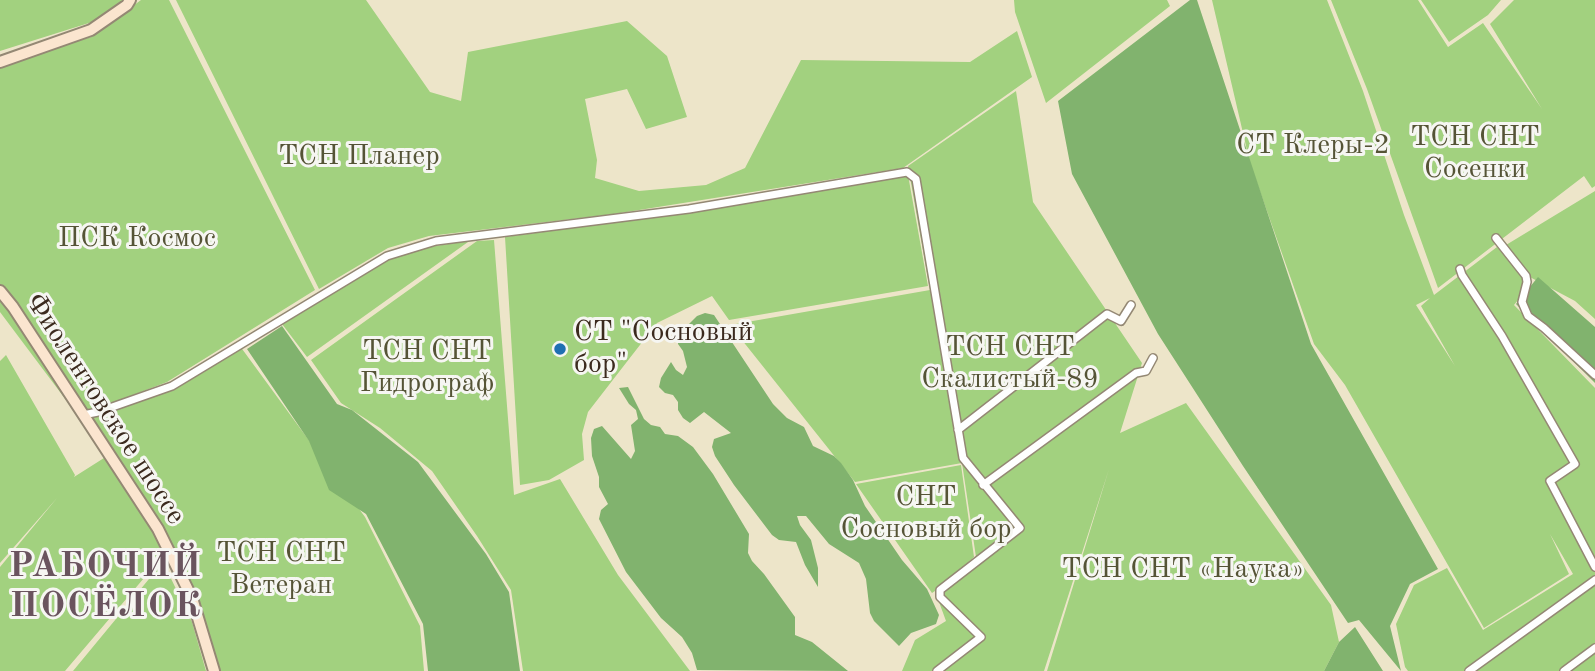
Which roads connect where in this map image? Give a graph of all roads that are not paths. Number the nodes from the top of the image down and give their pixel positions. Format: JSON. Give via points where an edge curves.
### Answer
{"nodes":[{"id":1,"x":130,"y":0,"type":"edge"},
{"id":2,"x":0,"y":62,"type":"edge"},
{"id":3,"x":1496,"y":238,"type":"dead end"},
{"id":4,"x":1461,"y":269,"type":"dead end"},
{"id":5,"x":0,"y":291,"type":"edge"},
{"id":6,"x":1131,"y":305,"type":"dead end"},
{"id":7,"x":1153,"y":358,"type":"dead end"},
{"id":8,"x":1595,"y":375,"type":"edge"},
{"id":9,"x":83,"y":415,"type":"junction"},
{"id":10,"x":958,"y":430,"type":"junction"},
{"id":11,"x":984,"y":485,"type":"junction"},
{"id":12,"x":1595,"y":566,"type":"edge"},
{"id":13,"x":1595,"y":580,"type":"edge"},
{"id":14,"x":1595,"y":648,"type":"edge"},
{"id":15,"x":214,"y":671,"type":"edge"},
{"id":16,"x":937,"y":671,"type":"edge"},
{"id":17,"x":1469,"y":671,"type":"edge"},
{"id":18,"x":1564,"y":671,"type":"edge"}],
"edges":[{"from":1,"to":2,"type":"main road","via":[[91,30]]},
{"from":3,"to":8,"type":"street","via":[[1526,276],[1522,302],[1528,316]]},
{"from":4,"to":12,"type":"street","via":[[1575,464],[1550,481]]},
{"from":5,"to":9,"type":"main road","name":"Фиолентовское шоссе"},
{"from":6,"to":10,"type":"street","via":[[1121,321],[1107,314]]},
{"from":7,"to":11,"type":"street","via":[[1146,371],[1136,373]]},
{"from":9,"to":10,"type":"street","via":[[172,386],[387,256],[436,242],[689,209],[907,172],[916,179]]},
{"from":9,"to":15,"type":"main road","name":"Фиолентовское шоссе","via":[[158,528],[181,572]]},
{"from":10,"to":11,"type":"street","via":[[963,458]]},
{"from":11,"to":16,"type":"street","via":[[1020,528],[940,590],[940,597],[981,637]]},
{"from":13,"to":17,"type":"street"},
{"from":14,"to":18,"type":"street"}]}
